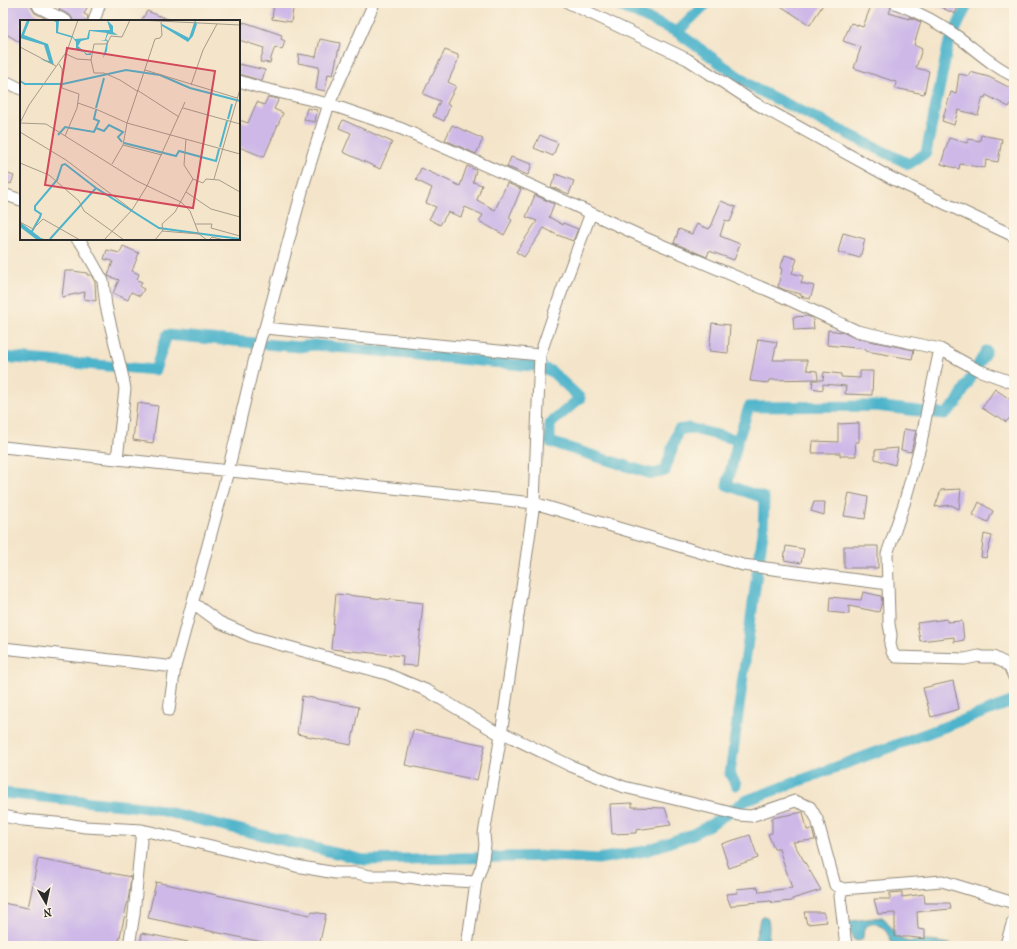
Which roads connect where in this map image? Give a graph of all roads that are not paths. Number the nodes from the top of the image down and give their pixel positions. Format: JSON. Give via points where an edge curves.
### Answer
{"nodes":[{"id":1,"x":36,"y":3,"type":"edge"},
{"id":2,"x":100,"y":3,"type":"edge"},
{"id":3,"x":374,"y":3,"type":"edge"},
{"id":4,"x":569,"y":3,"type":"edge"},
{"id":5,"x":895,"y":3,"type":"edge"},
{"id":6,"x":64,"y":20,"type":"edge"},
{"id":7,"x":94,"y":20,"type":"edge"},
{"id":8,"x":1014,"y":76,"type":"edge"},
{"id":9,"x":3,"y":80,"type":"edge"},
{"id":10,"x":240,"y":81,"type":"edge"},
{"id":11,"x":20,"y":88,"type":"edge"},
{"id":12,"x":330,"y":104,"type":"junction"},
{"id":13,"x":3,"y":194,"type":"edge"},
{"id":14,"x":20,"y":200,"type":"edge"},
{"id":15,"x":591,"y":213,"type":"junction"},
{"id":16,"x":1014,"y":236,"type":"edge"},
{"id":17,"x":78,"y":240,"type":"edge"},
{"id":18,"x":263,"y":332,"type":"junction"},
{"id":19,"x":940,"y":349,"type":"junction"},
{"id":20,"x":540,"y":355,"type":"junction"},
{"id":21,"x":1014,"y":383,"type":"edge"},
{"id":22,"x":3,"y":447,"type":"edge"},
{"id":23,"x":117,"y":459,"type":"junction"},
{"id":24,"x":228,"y":470,"type":"junction"},
{"id":25,"x":534,"y":503,"type":"junction"},
{"id":26,"x":888,"y":584,"type":"junction"},
{"id":27,"x":193,"y":603,"type":"junction"},
{"id":28,"x":3,"y":648,"type":"edge"},
{"id":29,"x":175,"y":667,"type":"junction"},
{"id":30,"x":1014,"y":677,"type":"edge"},
{"id":31,"x":169,"y":710,"type":"dead end"},
{"id":32,"x":501,"y":734,"type":"junction"},
{"id":33,"x":3,"y":816,"type":"edge"},
{"id":34,"x":142,"y":830,"type":"junction"},
{"id":35,"x":476,"y":882,"type":"junction"},
{"id":36,"x":843,"y":889,"type":"junction"},
{"id":37,"x":1014,"y":903,"type":"edge"},
{"id":38,"x":1014,"y":923,"type":"edge"},
{"id":39,"x":129,"y":946,"type":"edge"},
{"id":40,"x":467,"y":946,"type":"edge"},
{"id":41,"x":846,"y":946,"type":"edge"},
{"id":42,"x":1007,"y":946,"type":"edge"}],
"edges":[{"from":1,"to":6,"type":"street"},
{"from":2,"to":7,"type":"street"},
{"from":3,"to":12,"type":"street"},
{"from":4,"to":16,"type":"street","via":[[687,59],[755,103],[908,187]]},
{"from":5,"to":8,"type":"street","via":[[929,18],[1004,72]]},
{"from":9,"to":11,"type":"street"},
{"from":10,"to":12,"type":"street"},
{"from":12,"to":15,"type":"street","via":[[402,129]]},
{"from":12,"to":18,"type":"street","via":[[305,180]]},
{"from":13,"to":14,"type":"street"},
{"from":15,"to":19,"type":"street","via":[[857,331]]},
{"from":15,"to":20,"type":"street"},
{"from":17,"to":23,"type":"street","via":[[103,281],[106,306],[125,389]]},
{"from":18,"to":20,"type":"street"},
{"from":18,"to":24,"type":"street"},
{"from":19,"to":21,"type":"street","via":[[978,370]]},
{"from":19,"to":26,"type":"street","via":[[921,443],[888,554]]},
{"from":20,"to":25,"type":"street"},
{"from":22,"to":23,"type":"street"},
{"from":23,"to":24,"type":"street"},
{"from":24,"to":25,"type":"street"},
{"from":24,"to":27,"type":"street"},
{"from":25,"to":26,"type":"street","via":[[743,565]]},
{"from":25,"to":32,"type":"street"},
{"from":26,"to":30,"type":"street","via":[[890,644],[896,657],[993,657],[1005,663]]},
{"from":27,"to":29,"type":"street"},
{"from":27,"to":32,"type":"street","via":[[219,622],[253,637],[387,674],[428,691]]},
{"from":28,"to":29,"type":"street"},
{"from":29,"to":31,"type":"street"},
{"from":32,"to":35,"type":"street","via":[[484,834],[482,865]]},
{"from":32,"to":36,"type":"street","via":[[624,787],[739,815],[750,816],[795,801],[810,807],[816,819],[835,885]]},
{"from":33,"to":34,"type":"street","via":[[85,827]]},
{"from":34,"to":35,"type":"street","via":[[335,873]]},
{"from":34,"to":39,"type":"street"},
{"from":35,"to":40,"type":"street"},
{"from":36,"to":37,"type":"street","via":[[942,881]]},
{"from":36,"to":41,"type":"street","via":[[840,896]]},
{"from":38,"to":42,"type":"main road"}]}
